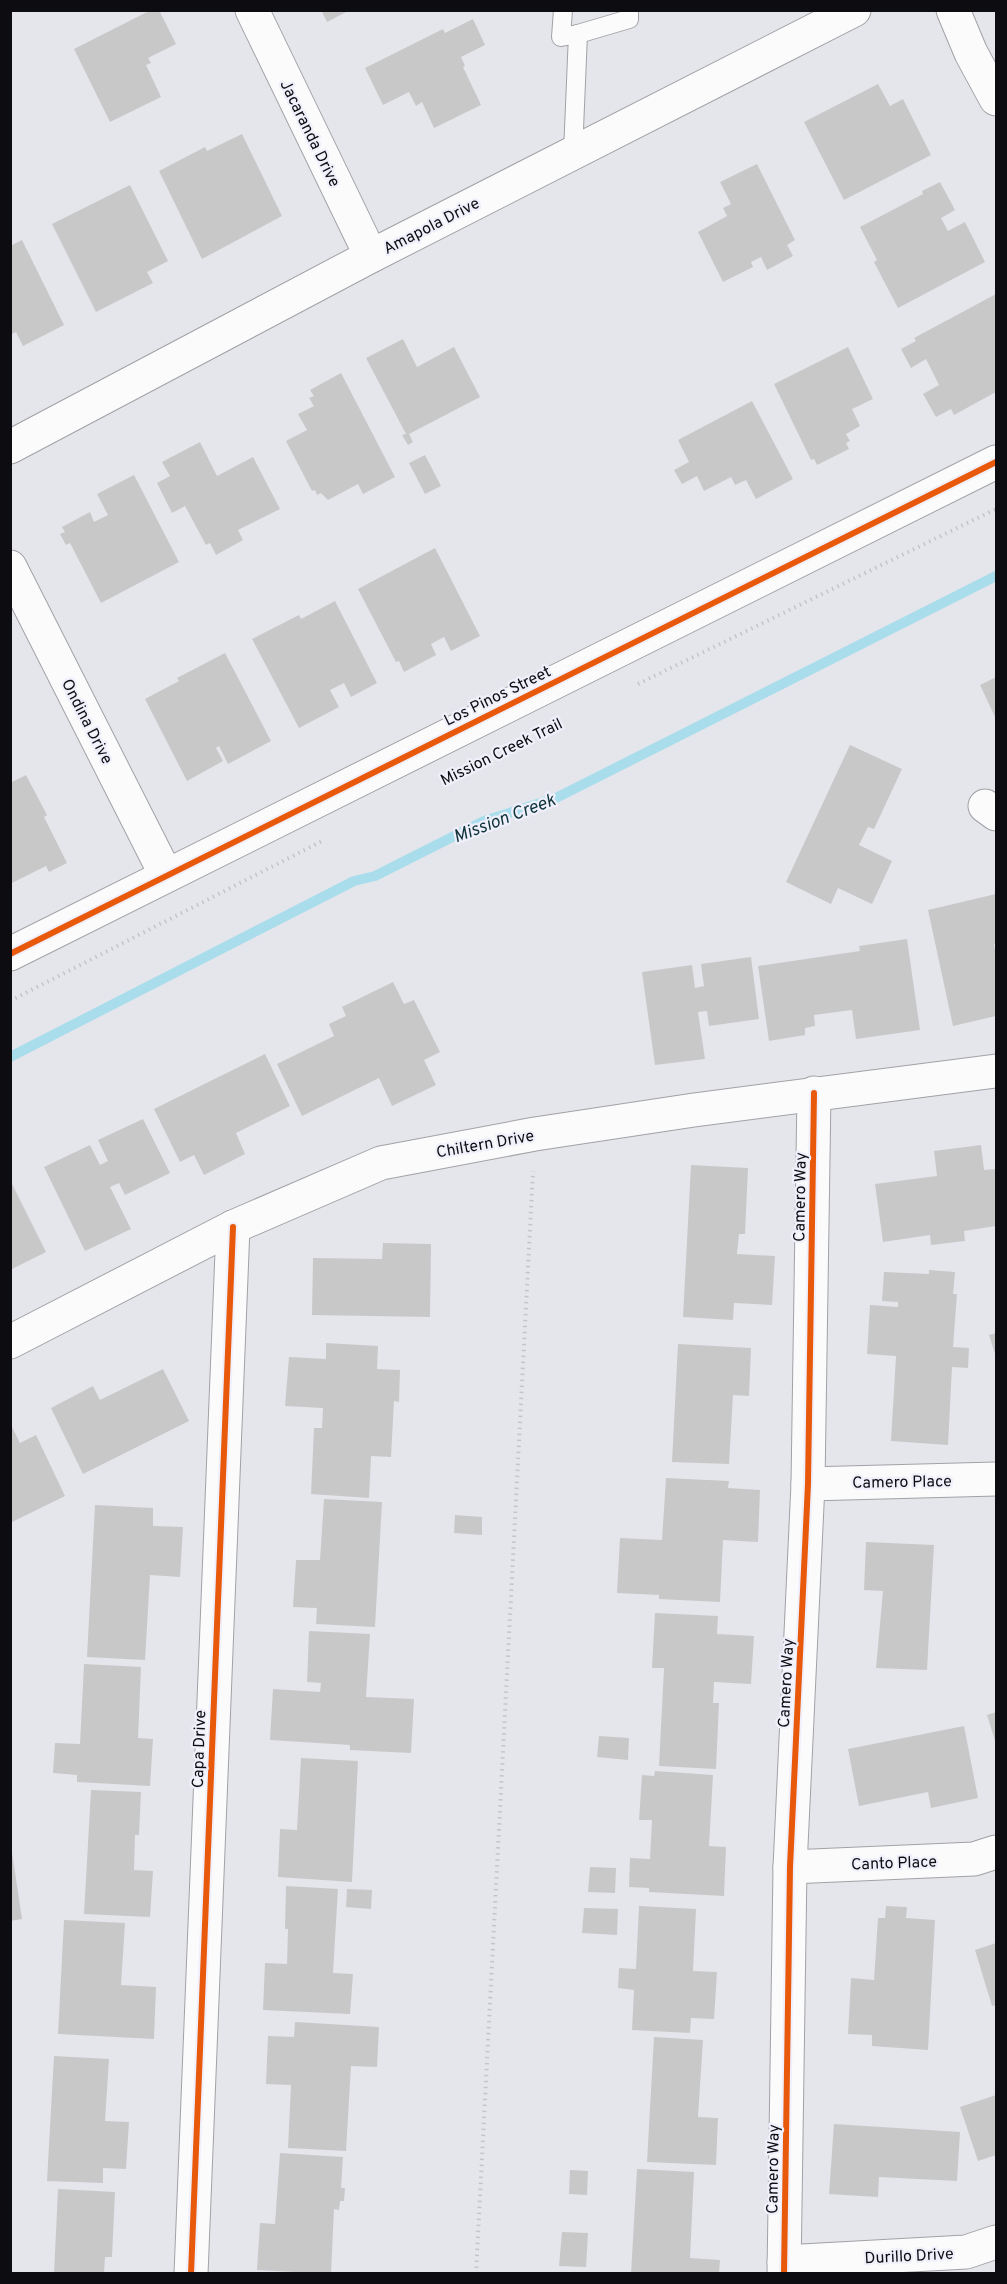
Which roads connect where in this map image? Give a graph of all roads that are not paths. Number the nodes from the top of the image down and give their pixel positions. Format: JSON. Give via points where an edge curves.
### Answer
{"nodes":[{"id":1,"x":252,"y":10,"type":"edge"},
{"id":2,"x":563,"y":10,"type":"edge"},
{"id":3,"x":629,"y":10,"type":"edge"},
{"id":4,"x":854,"y":10,"type":"edge"},
{"id":5,"x":953,"y":10,"type":"edge"},
{"id":6,"x":578,"y":34,"type":"junction"},
{"id":7,"x":996,"y":99,"type":"edge"},
{"id":8,"x":573,"y":153,"type":"junction"},
{"id":9,"x":371,"y":256,"type":"junction"},
{"id":10,"x":10,"y":447,"type":"edge"},
{"id":11,"x":996,"y":462,"type":"edge"},
{"id":12,"x":10,"y":567,"type":"edge"},
{"id":13,"x":166,"y":875,"type":"junction"},
{"id":14,"x":10,"y":954,"type":"edge"},
{"id":15,"x":996,"y":1071,"type":"edge"},
{"id":16,"x":814,"y":1093,"type":"junction"},
{"id":17,"x":233,"y":1227,"type":"junction"},
{"id":18,"x":10,"y":1342,"type":"edge"},
{"id":19,"x":996,"y":1479,"type":"edge"},
{"id":20,"x":808,"y":1484,"type":"junction"},
{"id":21,"x":996,"y":1852,"type":"edge"},
{"id":22,"x":790,"y":1867,"type":"junction"},
{"id":23,"x":996,"y":2242,"type":"edge"},
{"id":24,"x":784,"y":2268,"type":"edge"},
{"id":25,"x":190,"y":2274,"type":"edge"}],
"edges":[{"from":1,"to":9,"type":"street","name":"Jacaranda Drive"},
{"from":2,"to":6,"type":"lane","via":[[561,37]]},
{"from":3,"to":6,"type":"lane","via":[[628,18]]},
{"from":4,"to":8,"type":"street","name":"Amapola Drive"},
{"from":5,"to":7,"type":"street"},
{"from":6,"to":8,"type":"lane"},
{"from":8,"to":9,"type":"street","name":"Amapola Drive"},
{"from":9,"to":10,"type":"street","name":"Amapola Drive"},
{"from":11,"to":13,"type":"street","name":"Los Pinos Street"},
{"from":12,"to":13,"type":"street","name":"Ondina Drive"},
{"from":13,"to":14,"type":"street","name":"Los Pinos Street"},
{"from":15,"to":16,"type":"street","name":"Chiltern Drive"},
{"from":16,"to":17,"type":"street","name":"Chiltern Drive","via":[[535,1134],[381,1162]]},
{"from":16,"to":20,"type":"street","name":"Camero Way"},
{"from":17,"to":18,"type":"street","name":"Chiltern Drive"},
{"from":17,"to":25,"type":"street","name":"Capa Drive"},
{"from":19,"to":20,"type":"street","name":"Camero Place"},
{"from":20,"to":22,"type":"street","name":"Camero Way"},
{"from":21,"to":22,"type":"street","name":"Canto Place","via":[[974,1859]]},
{"from":22,"to":24,"type":"street","name":"Camero Way"},
{"from":23,"to":24,"type":"street","name":"Durillo Drive","via":[[966,2252]]}]}
